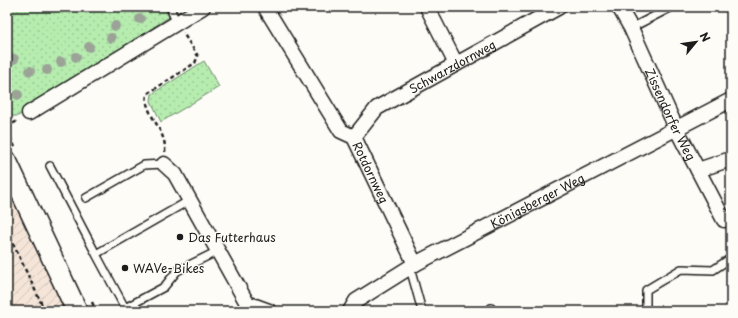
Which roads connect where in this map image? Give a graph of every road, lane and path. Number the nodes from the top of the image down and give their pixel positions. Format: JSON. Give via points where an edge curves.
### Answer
{"nodes":[{"id":1,"x":170,"y":7,"type":"edge"},
{"id":2,"x":203,"y":7,"type":"edge"},
{"id":3,"x":265,"y":7,"type":"edge"},
{"id":4,"x":427,"y":7,"type":"edge"},
{"id":5,"x":559,"y":7,"type":"edge"},
{"id":6,"x":619,"y":7,"type":"edge"},
{"id":7,"x":672,"y":7,"type":"edge"},
{"id":8,"x":176,"y":22,"type":"junction"},
{"id":9,"x":631,"y":28,"type":"junction"},
{"id":10,"x":456,"y":64,"type":"junction"},
{"id":11,"x":731,"y":100,"type":"edge"},
{"id":12,"x":30,"y":113,"type":"dead end"},
{"id":13,"x":677,"y":130,"type":"junction"},
{"id":14,"x":354,"y":137,"type":"junction"},
{"id":15,"x":731,"y":159,"type":"edge"},
{"id":16,"x":7,"y":162,"type":"edge"},
{"id":17,"x":164,"y":164,"type":"junction"},
{"id":18,"x":50,"y":166,"type":"dead end"},
{"id":19,"x":698,"y":170,"type":"junction"},
{"id":20,"x":86,"y":198,"type":"dead end"},
{"id":21,"x":190,"y":200,"type":"junction"},
{"id":22,"x":724,"y":220,"type":"dead end"},
{"id":23,"x":7,"y":231,"type":"edge"},
{"id":24,"x":218,"y":250,"type":"junction"},
{"id":25,"x":96,"y":254,"type":"junction"},
{"id":26,"x":731,"y":258,"type":"edge"},
{"id":27,"x":412,"y":266,"type":"junction"},
{"id":28,"x":45,"y":311,"type":"edge"},
{"id":29,"x":77,"y":311,"type":"edge"},
{"id":30,"x":269,"y":311,"type":"edge"},
{"id":31,"x":350,"y":311,"type":"edge"},
{"id":32,"x":422,"y":311,"type":"edge"},
{"id":33,"x":646,"y":311,"type":"edge"}],
"edges":[{"from":1,"to":8,"type":"lane"},
{"from":2,"to":8,"type":"street"},
{"from":3,"to":14,"type":"street","name":"Rotdornweg","via":[[341,131]]},
{"from":4,"to":10,"type":"street"},
{"from":5,"to":10,"type":"street","name":"Schwarzdornweg"},
{"from":6,"to":9,"type":"street","name":"Zissendorfer Weg"},
{"from":7,"to":9,"type":"lane"},
{"from":8,"to":12,"type":"street"},
{"from":8,"to":17,"type":"path","via":[[198,56],[195,63],[148,94],[146,102],[166,142]]},
{"from":9,"to":13,"type":"street","name":"Zissendorfer Weg"},
{"from":10,"to":14,"type":"street","name":"Schwarzdornweg","via":[[377,108]]},
{"from":11,"to":13,"type":"street","name":"Königsberger Weg"},
{"from":13,"to":19,"type":"street","name":"Zissendorfer Weg"},
{"from":13,"to":27,"type":"street","name":"Königsberger Weg"},
{"from":14,"to":27,"type":"street","name":"Rotdornweg"},
{"from":15,"to":19,"type":"street"},
{"from":16,"to":29,"type":"main road"},
{"from":17,"to":20,"type":"lane","via":[[144,165]]},
{"from":17,"to":21,"type":"street","via":[[175,174]]},
{"from":18,"to":25,"type":"lane"},
{"from":19,"to":22,"type":"street","name":"Zissendorfer Weg"},
{"from":21,"to":24,"type":"street"},
{"from":21,"to":25,"type":"lane"},
{"from":23,"to":28,"type":"path"},
{"from":24,"to":25,"type":"lane","via":[[177,271],[164,287],[125,308]]},
{"from":24,"to":30,"type":"street","via":[[247,303]]},
{"from":26,"to":33,"type":"lane","via":[[713,270],[682,269],[646,290]]},
{"from":27,"to":31,"type":"street","name":"Königsberger Weg","via":[[356,301]]},
{"from":27,"to":32,"type":"lane"}]}
